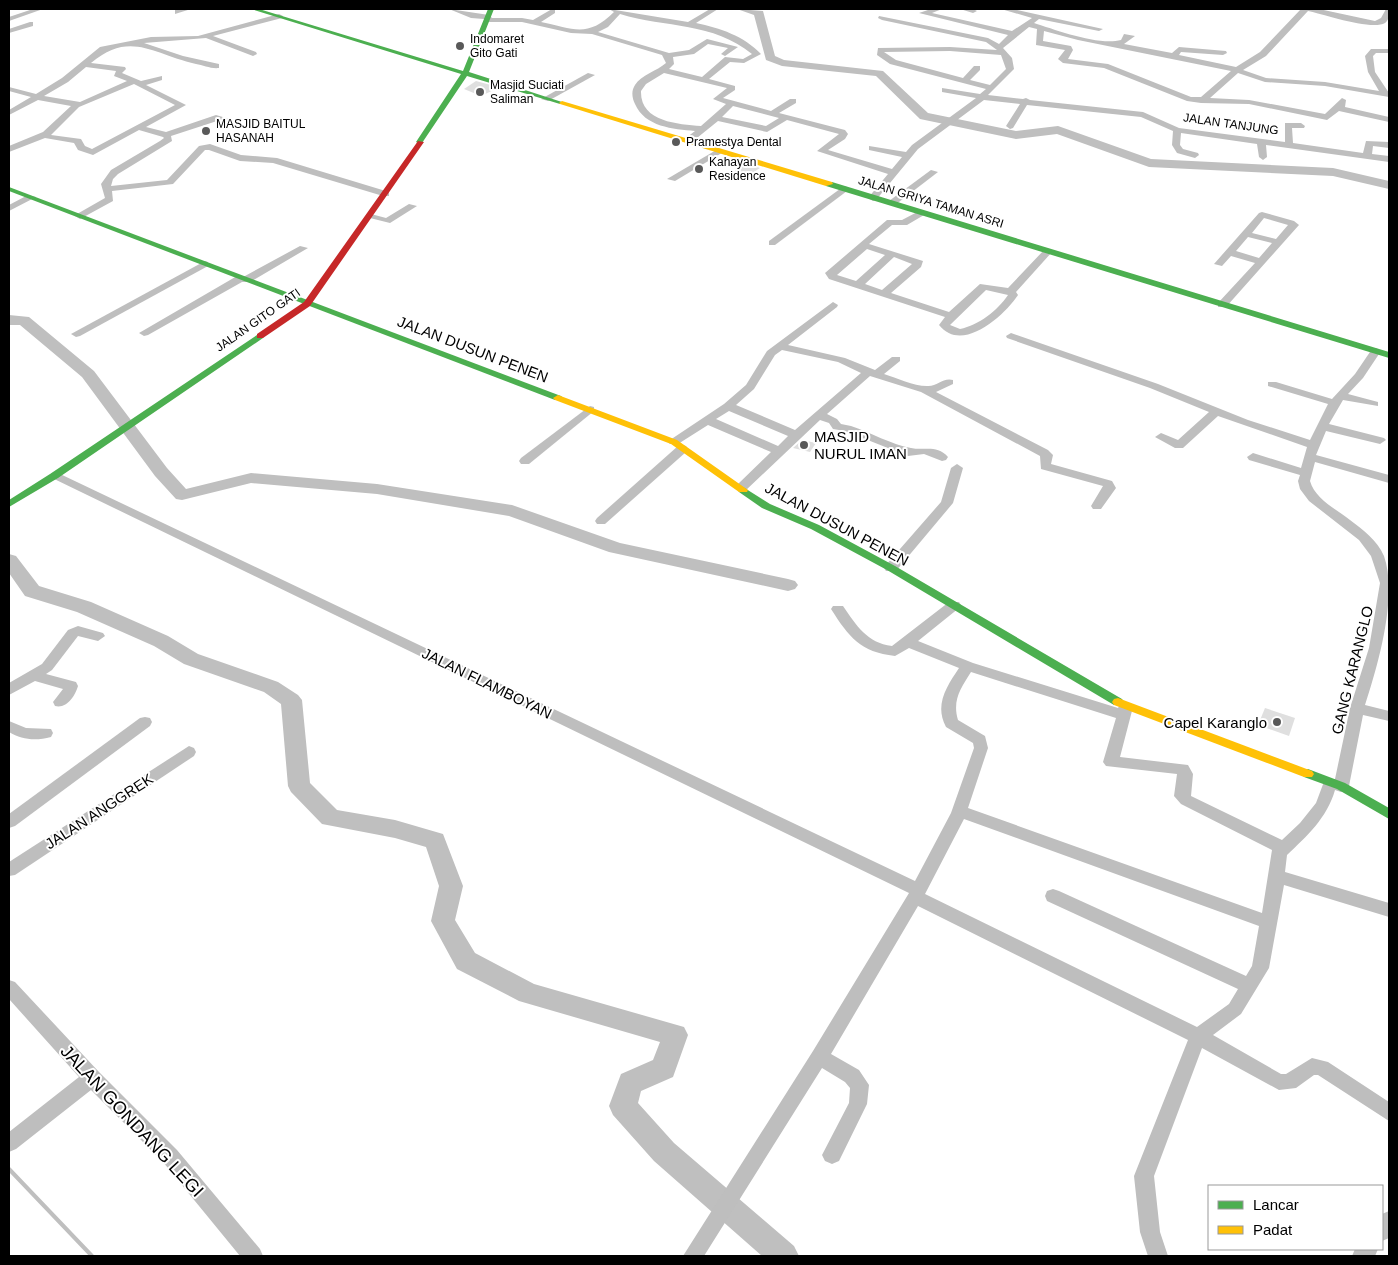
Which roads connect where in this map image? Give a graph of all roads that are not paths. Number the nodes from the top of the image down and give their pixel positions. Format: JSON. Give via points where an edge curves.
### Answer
{"nodes":[{"id":1,"x":39,"y":9,"type":"edge"},
{"id":2,"x":187,"y":9,"type":"edge"},
{"id":3,"x":254,"y":9,"type":"edge"},
{"id":4,"x":453,"y":9,"type":"edge"},
{"id":5,"x":716,"y":9,"type":"edge"},
{"id":6,"x":939,"y":9,"type":"edge"},
{"id":7,"x":964,"y":9,"type":"edge"},
{"id":8,"x":1005,"y":9,"type":"edge"},
{"id":9,"x":1305,"y":9,"type":"edge"},
{"id":10,"x":1310,"y":9,"type":"edge"},
{"id":11,"x":1377,"y":9,"type":"edge"},
{"id":12,"x":615,"y":10,"type":"edge"},
{"id":13,"x":921,"y":10,"type":"edge"},
{"id":14,"x":1050,"y":10,"type":"dead end"},
{"id":15,"x":552,"y":11,"type":"dead end"},
{"id":16,"x":178,"y":12,"type":"dead end"},
{"id":17,"x":973,"y":12,"type":"dead end"},
{"id":18,"x":1388,"y":12,"type":"edge"},
{"id":19,"x":489,"y":15,"type":"edge"},
{"id":20,"x":279,"y":16,"type":"junction"},
{"id":21,"x":1038,"y":17,"type":"junction"},
{"id":22,"x":882,"y":18,"type":"dead end"},
{"id":23,"x":9,"y":19,"type":"edge"},
{"id":24,"x":536,"y":22,"type":"junction"},
{"id":25,"x":30,"y":24,"type":"dead end"},
{"id":26,"x":1028,"y":24,"type":"junction"},
{"id":27,"x":688,"y":25,"type":"junction"},
{"id":28,"x":1041,"y":29,"type":"junction"},
{"id":29,"x":1099,"y":29,"type":"dead end"},
{"id":30,"x":9,"y":31,"type":"edge"},
{"id":31,"x":592,"y":32,"type":"junction"},
{"id":32,"x":1013,"y":34,"type":"junction"},
{"id":33,"x":207,"y":36,"type":"junction"},
{"id":34,"x":1131,"y":36,"type":"dead end"},
{"id":35,"x":133,"y":42,"type":"junction"},
{"id":36,"x":1002,"y":51,"type":"junction"},
{"id":37,"x":1389,"y":51,"type":"edge"},
{"id":38,"x":1111,"y":53,"type":"junction"},
{"id":39,"x":1223,"y":53,"type":"dead end"},
{"id":40,"x":253,"y":54,"type":"dead end"},
{"id":41,"x":725,"y":54,"type":"dead end"},
{"id":42,"x":1161,"y":55,"type":"junction"},
{"id":43,"x":666,"y":56,"type":"junction"},
{"id":44,"x":1174,"y":57,"type":"junction"},
{"id":45,"x":1151,"y":60,"type":"dead end"},
{"id":46,"x":82,"y":64,"type":"junction"},
{"id":47,"x":216,"y":66,"type":"dead end"},
{"id":48,"x":977,"y":68,"type":"dead end"},
{"id":49,"x":663,"y":70,"type":"junction"},
{"id":50,"x":1237,"y":70,"type":"junction"},
{"id":51,"x":466,"y":74,"type":"junction"},
{"id":52,"x":591,"y":75,"type":"dead end"},
{"id":53,"x":159,"y":78,"type":"dead end"},
{"id":54,"x":703,"y":80,"type":"junction"},
{"id":55,"x":1265,"y":80,"type":"junction"},
{"id":56,"x":964,"y":81,"type":"junction"},
{"id":57,"x":138,"y":83,"type":"junction"},
{"id":58,"x":1258,"y":87,"type":"dead end"},
{"id":59,"x":992,"y":88,"type":"junction"},
{"id":60,"x":1347,"y":88,"type":"junction"},
{"id":61,"x":9,"y":89,"type":"edge"},
{"id":62,"x":945,"y":90,"type":"dead end"},
{"id":63,"x":1388,"y":95,"type":"edge"},
{"id":64,"x":36,"y":97,"type":"junction"},
{"id":65,"x":982,"y":97,"type":"junction"},
{"id":66,"x":545,"y":99,"type":"junction"},
{"id":67,"x":1026,"y":100,"type":"junction"},
{"id":68,"x":793,"y":101,"type":"dead end"},
{"id":69,"x":1202,"y":101,"type":"junction"},
{"id":70,"x":731,"y":103,"type":"junction"},
{"id":71,"x":77,"y":105,"type":"junction"},
{"id":72,"x":1339,"y":107,"type":"junction"},
{"id":73,"x":10,"y":113,"type":"edge"},
{"id":74,"x":772,"y":114,"type":"junction"},
{"id":75,"x":716,"y":118,"type":"junction"},
{"id":76,"x":1389,"y":119,"type":"edge"},
{"id":77,"x":781,"y":120,"type":"junction"},
{"id":78,"x":232,"y":121,"type":"dead end"},
{"id":79,"x":1010,"y":126,"type":"dead end"},
{"id":80,"x":1301,"y":126,"type":"dead end"},
{"id":81,"x":138,"y":127,"type":"junction"},
{"id":82,"x":703,"y":129,"type":"junction"},
{"id":83,"x":1178,"y":130,"type":"junction"},
{"id":84,"x":44,"y":135,"type":"junction"},
{"id":85,"x":166,"y":135,"type":"junction"},
{"id":86,"x":688,"y":140,"type":"junction"},
{"id":87,"x":1261,"y":142,"type":"junction"},
{"id":88,"x":1389,"y":145,"type":"edge"},
{"id":89,"x":13,"y":146,"type":"edge"},
{"id":90,"x":1289,"y":146,"type":"junction"},
{"id":91,"x":872,"y":148,"type":"dead end"},
{"id":92,"x":721,"y":151,"type":"junction"},
{"id":93,"x":1195,"y":154,"type":"dead end"},
{"id":94,"x":908,"y":155,"type":"junction"},
{"id":95,"x":1367,"y":156,"type":"junction"},
{"id":96,"x":1264,"y":157,"type":"dead end"},
{"id":97,"x":1389,"y":159,"type":"edge"},
{"id":98,"x":934,"y":172,"type":"dead end"},
{"id":99,"x":895,"y":173,"type":"junction"},
{"id":100,"x":672,"y":179,"type":"dead end"},
{"id":101,"x":106,"y":184,"type":"junction"},
{"id":102,"x":9,"y":189,"type":"edge"},
{"id":103,"x":844,"y":189,"type":"junction"},
{"id":104,"x":386,"y":194,"type":"junction"},
{"id":105,"x":31,"y":197,"type":"junction"},
{"id":106,"x":873,"y":198,"type":"junction"},
{"id":107,"x":892,"y":203,"type":"junction"},
{"id":108,"x":412,"y":206,"type":"dead end"},
{"id":109,"x":9,"y":208,"type":"edge"},
{"id":110,"x":921,"y":213,"type":"junction"},
{"id":111,"x":80,"y":216,"type":"junction"},
{"id":112,"x":371,"y":217,"type":"junction"},
{"id":113,"x":1246,"y":234,"type":"junction"},
{"id":114,"x":772,"y":242,"type":"dead end"},
{"id":115,"x":1278,"y":242,"type":"junction"},
{"id":116,"x":863,"y":244,"type":"dead end"},
{"id":117,"x":302,"y":248,"type":"dead end"},
{"id":118,"x":1047,"y":252,"type":"junction"},
{"id":119,"x":1229,"y":252,"type":"junction"},
{"id":120,"x":892,"y":254,"type":"junction"},
{"id":121,"x":1260,"y":261,"type":"junction"},
{"id":122,"x":206,"y":264,"type":"junction"},
{"id":123,"x":1219,"y":264,"type":"dead end"},
{"id":124,"x":244,"y":279,"type":"junction"},
{"id":125,"x":858,"y":285,"type":"junction"},
{"id":126,"x":1011,"y":292,"type":"junction"},
{"id":127,"x":885,"y":293,"type":"junction"},
{"id":128,"x":307,"y":304,"type":"junction"},
{"id":129,"x":833,"y":305,"type":"dead end"},
{"id":130,"x":1222,"y":305,"type":"junction"},
{"id":131,"x":951,"y":316,"type":"junction"},
{"id":132,"x":144,"y":333,"type":"dead end"},
{"id":133,"x":76,"y":334,"type":"dead end"},
{"id":134,"x":1011,"y":336,"type":"dead end"},
{"id":135,"x":779,"y":346,"type":"junction"},
{"id":136,"x":1376,"y":351,"type":"junction"},
{"id":137,"x":1389,"y":355,"type":"edge"},
{"id":138,"x":896,"y":359,"type":"dead end"},
{"id":139,"x":872,"y":374,"type":"junction"},
{"id":140,"x":949,"y":382,"type":"dead end"},
{"id":141,"x":1272,"y":384,"type":"dead end"},
{"id":142,"x":925,"y":390,"type":"junction"},
{"id":143,"x":1337,"y":399,"type":"junction"},
{"id":144,"x":1374,"y":404,"type":"dead end"},
{"id":145,"x":728,"y":406,"type":"junction"},
{"id":146,"x":590,"y":409,"type":"junction"},
{"id":147,"x":1217,"y":411,"type":"junction"},
{"id":148,"x":819,"y":415,"type":"junction"},
{"id":149,"x":707,"y":420,"type":"junction"},
{"id":150,"x":1321,"y":426,"type":"junction"},
{"id":151,"x":796,"y":435,"type":"junction"},
{"id":152,"x":1161,"y":437,"type":"dead end"},
{"id":153,"x":1380,"y":440,"type":"dead end"},
{"id":154,"x":1313,"y":445,"type":"junction"},
{"id":155,"x":678,"y":446,"type":"junction"},
{"id":156,"x":779,"y":451,"type":"junction"},
{"id":157,"x":942,"y":457,"type":"dead end"},
{"id":158,"x":1253,"y":457,"type":"dead end"},
{"id":159,"x":1310,"y":458,"type":"junction"},
{"id":160,"x":525,"y":461,"type":"dead end"},
{"id":161,"x":957,"y":468,"type":"dead end"},
{"id":162,"x":1307,"y":473,"type":"junction"},
{"id":163,"x":54,"y":476,"type":"junction"},
{"id":164,"x":1389,"y":478,"type":"edge"},
{"id":165,"x":741,"y":488,"type":"junction"},
{"id":166,"x":9,"y":504,"type":"edge"},
{"id":167,"x":1097,"y":506,"type":"dead end"},
{"id":168,"x":601,"y":521,"type":"dead end"},
{"id":169,"x":891,"y":568,"type":"junction"},
{"id":170,"x":954,"y":605,"type":"junction"},
{"id":171,"x":838,"y":609,"type":"dead end"},
{"id":172,"x":98,"y":636,"type":"dead end"},
{"id":173,"x":908,"y":642,"type":"junction"},
{"id":174,"x":968,"y":666,"type":"junction"},
{"id":175,"x":33,"y":674,"type":"junction"},
{"id":176,"x":9,"y":690,"type":"edge"},
{"id":177,"x":60,"y":702,"type":"dead end"},
{"id":178,"x":1357,"y":708,"type":"junction"},
{"id":179,"x":1125,"y":711,"type":"junction"},
{"id":180,"x":1389,"y":716,"type":"edge"},
{"id":181,"x":145,"y":722,"type":"dead end"},
{"id":182,"x":9,"y":726,"type":"edge"},
{"id":183,"x":46,"y":733,"type":"dead end"},
{"id":184,"x":189,"y":752,"type":"dead end"},
{"id":185,"x":1336,"y":784,"type":"junction"},
{"id":186,"x":958,"y":813,"type":"junction"},
{"id":187,"x":1389,"y":814,"type":"edge"},
{"id":188,"x":9,"y":822,"type":"edge"},
{"id":189,"x":1284,"y":848,"type":"junction"},
{"id":190,"x":9,"y":870,"type":"edge"},
{"id":191,"x":1277,"y":876,"type":"junction"},
{"id":192,"x":917,"y":893,"type":"junction"},
{"id":193,"x":1053,"y":896,"type":"dead end"},
{"id":194,"x":1389,"y":910,"type":"edge"},
{"id":195,"x":1270,"y":923,"type":"junction"},
{"id":196,"x":1250,"y":986,"type":"junction"},
{"id":197,"x":9,"y":987,"type":"edge"},
{"id":198,"x":1198,"y":1036,"type":"junction"},
{"id":199,"x":819,"y":1057,"type":"junction"},
{"id":200,"x":92,"y":1078,"type":"junction"},
{"id":201,"x":1389,"y":1112,"type":"edge"},
{"id":202,"x":9,"y":1143,"type":"edge"},
{"id":203,"x":832,"y":1155,"type":"dead end"},
{"id":204,"x":253,"y":1256,"type":"edge"},
{"id":205,"x":692,"y":1256,"type":"edge"},
{"id":206,"x":1158,"y":1256,"type":"edge"}],
"edges":[{"from":1,"to":23,"type":"street"},
{"from":2,"to":16,"type":"street"},
{"from":3,"to":20,"type":"street","name":"JALAN GRIYA TAMAN ASRI"},
{"from":4,"to":19,"type":"street","via":[[474,16]]},
{"from":5,"to":27,"type":"street"},
{"from":6,"to":13,"type":"street","via":[[931,12]]},
{"from":7,"to":17,"type":"street"},
{"from":8,"to":21,"type":"street"},
{"from":9,"to":50,"type":"street","via":[[1263,54]]},
{"from":10,"to":18,"type":"street","via":[[1375,22],[1382,22]]},
{"from":11,"to":18,"type":"street"},
{"from":12,"to":27,"type":"street"},
{"from":12,"to":31,"type":"street","via":[[609,22]]},
{"from":13,"to":32,"type":"street","via":[[929,16]]},
{"from":14,"to":21,"type":"street"},
{"from":15,"to":24,"type":"street"},
{"from":19,"to":24,"type":"street"},
{"from":19,"to":51,"type":"street","name":"JALAN GITO GATI"},
{"from":20,"to":33,"type":"street"},
{"from":20,"to":51,"type":"street","name":"JALAN GRIYA TAMAN ASRI"},
{"from":21,"to":26,"type":"street"},
{"from":21,"to":29,"type":"street"},
{"from":22,"to":36,"type":"street","via":[[988,40]]},
{"from":24,"to":31,"type":"street","via":[[571,31]]},
{"from":25,"to":30,"type":"street"},
{"from":26,"to":28,"type":"street"},
{"from":26,"to":32,"type":"street"},
{"from":27,"to":54,"type":"street","via":[[735,37],[757,54],[744,61],[728,59]]},
{"from":28,"to":38,"type":"street"},
{"from":28,"to":38,"type":"street","via":[[1039,43],[1069,50],[1062,59],[1071,62]]},
{"from":31,"to":43,"type":"street","via":[[660,51]]},
{"from":32,"to":36,"type":"street"},
{"from":33,"to":35,"type":"street","via":[[151,38]]},
{"from":33,"to":40,"type":"street"},
{"from":34,"to":38,"type":"street","via":[[1127,36]]},
{"from":35,"to":46,"type":"street","via":[[103,49]]},
{"from":35,"to":47,"type":"street"},
{"from":36,"to":56,"type":"street","via":[[880,50],[893,62]]},
{"from":36,"to":59,"type":"street","via":[[1008,58],[1010,69]]},
{"from":37,"to":63,"type":"street","via":[[1374,51],[1369,56],[1377,85]]},
{"from":38,"to":42,"type":"street"},
{"from":38,"to":69,"type":"street","via":[[1182,96]]},
{"from":39,"to":44,"type":"street","via":[[1179,49]]},
{"from":41,"to":43,"type":"street","via":[[734,47],[707,41],[691,52]]},
{"from":42,"to":44,"type":"street"},
{"from":42,"to":45,"type":"street"},
{"from":43,"to":49,"type":"street","via":[[670,64]]},
{"from":44,"to":50,"type":"street"},
{"from":46,"to":57,"type":"street","via":[[122,70],[116,74]]},
{"from":46,"to":64,"type":"street","via":[[65,80]]},
{"from":48,"to":56,"type":"street"},
{"from":49,"to":54,"type":"street"},
{"from":49,"to":82,"type":"street","via":[[640,84],[636,93],[638,102],[651,118],[662,124]]},
{"from":50,"to":55,"type":"street"},
{"from":50,"to":69,"type":"street"},
{"from":51,"to":66,"type":"street","name":"JALAN GRIYA TAMAN ASRI"},
{"from":51,"to":104,"type":"street","name":"JALAN GITO GATI"},
{"from":52,"to":66,"type":"street"},
{"from":53,"to":57,"type":"street"},
{"from":54,"to":70,"type":"street","via":[[730,86],[732,88],[717,99]]},
{"from":55,"to":58,"type":"street"},
{"from":55,"to":60,"type":"street"},
{"from":56,"to":59,"type":"street"},
{"from":57,"to":71,"type":"street"},
{"from":57,"to":81,"type":"street","via":[[182,105]]},
{"from":59,"to":65,"type":"street"},
{"from":60,"to":63,"type":"street"},
{"from":60,"to":72,"type":"street"},
{"from":61,"to":64,"type":"street"},
{"from":62,"to":65,"type":"street","name":"JALAN TANJUNG"},
{"from":64,"to":71,"type":"street"},
{"from":64,"to":73,"type":"street"},
{"from":65,"to":67,"type":"street","name":"JALAN TANJUNG"},
{"from":65,"to":94,"type":"street","via":[[924,139]]},
{"from":66,"to":86,"type":"street","name":"JALAN GRIYA TAMAN ASRI"},
{"from":67,"to":79,"type":"street"},
{"from":67,"to":83,"type":"street","name":"JALAN TANJUNG","via":[[1143,115]]},
{"from":68,"to":74,"type":"street"},
{"from":69,"to":72,"type":"street","via":[[1249,102],[1327,117]]},
{"from":70,"to":74,"type":"street"},
{"from":70,"to":75,"type":"street"},
{"from":71,"to":84,"type":"street"},
{"from":72,"to":76,"type":"street"},
{"from":74,"to":77,"type":"street"},
{"from":75,"to":77,"type":"street","via":[[767,130]]},
{"from":75,"to":82,"type":"street"},
{"from":77,"to":99,"type":"street","via":[[839,139],[821,151]]},
{"from":78,"to":85,"type":"street","via":[[216,118]]},
{"from":80,"to":90,"type":"street","via":[[1288,125]]},
{"from":81,"to":84,"type":"street","via":[[93,152],[81,148],[78,141]]},
{"from":81,"to":85,"type":"street"},
{"from":82,"to":86,"type":"street"},
{"from":83,"to":87,"type":"street","name":"JALAN TANJUNG"},
{"from":83,"to":93,"type":"street","via":[[1176,146],[1180,151]]},
{"from":84,"to":89,"type":"street"},
{"from":85,"to":101,"type":"street","via":[[168,140],[133,159]]},
{"from":86,"to":92,"type":"street","name":"JALAN GRIYA TAMAN ASRI"},
{"from":87,"to":90,"type":"street","name":"JALAN TANJUNG"},
{"from":87,"to":96,"type":"street"},
{"from":88,"to":95,"type":"street","via":[[1369,142]]},
{"from":90,"to":95,"type":"street","name":"JALAN TANJUNG"},
{"from":91,"to":94,"type":"street"},
{"from":92,"to":100,"type":"street"},
{"from":92,"to":103,"type":"street","name":"JALAN GRIYA TAMAN ASRI"},
{"from":94,"to":99,"type":"street"},
{"from":95,"to":97,"type":"street","name":"JALAN TANJUNG"},
{"from":98,"to":107,"type":"street"},
{"from":99,"to":106,"type":"street"},
{"from":101,"to":104,"type":"street","via":[[170,182],[202,148],[208,146],[236,157],[274,160]]},
{"from":101,"to":111,"type":"street","via":[[110,196],[108,201]]},
{"from":102,"to":105,"type":"street","name":"JALAN DUSUN PENEN"},
{"from":103,"to":106,"type":"street","name":"JALAN GRIYA TAMAN ASRI"},
{"from":103,"to":114,"type":"street"},
{"from":104,"to":112,"type":"street","name":"JALAN GITO GATI"},
{"from":105,"to":109,"type":"street"},
{"from":105,"to":111,"type":"street","name":"JALAN DUSUN PENEN"},
{"from":106,"to":107,"type":"street","name":"JALAN GRIYA TAMAN ASRI"},
{"from":107,"to":110,"type":"street","name":"JALAN GRIYA TAMAN ASRI"},
{"from":108,"to":112,"type":"street","via":[[387,221]]},
{"from":110,"to":116,"type":"street","via":[[904,223],[890,222]]},
{"from":110,"to":118,"type":"street","name":"JALAN GRIYA TAMAN ASRI"},
{"from":111,"to":122,"type":"street","name":"JALAN DUSUN PENEN"},
{"from":112,"to":128,"type":"street","name":"JALAN GITO GATI"},
{"from":113,"to":115,"type":"street"},
{"from":113,"to":115,"type":"street","via":[[1262,215],[1294,225]]},
{"from":113,"to":119,"type":"street"},
{"from":115,"to":121,"type":"street"},
{"from":117,"to":124,"type":"street"},
{"from":118,"to":126,"type":"street"},
{"from":118,"to":130,"type":"street","name":"JALAN GRIYA TAMAN ASRI"},
{"from":119,"to":121,"type":"street"},
{"from":119,"to":123,"type":"street"},
{"from":120,"to":125,"type":"street"},
{"from":120,"to":125,"type":"street","via":[[864,246],[830,273]]},
{"from":120,"to":127,"type":"street","via":[[915,260],[918,264]]},
{"from":121,"to":130,"type":"street"},
{"from":122,"to":124,"type":"street","name":"JALAN DUSUN PENEN"},
{"from":122,"to":133,"type":"street"},
{"from":124,"to":128,"type":"street","name":"JALAN DUSUN PENEN"},
{"from":124,"to":132,"type":"street"},
{"from":125,"to":127,"type":"street"},
{"from":126,"to":131,"type":"street","via":[[984,286]]},
{"from":126,"to":131,"type":"street","via":[[1013,295],[997,316],[980,325],[956,332],[944,324]]},
{"from":127,"to":131,"type":"street"},
{"from":128,"to":146,"type":"street","name":"JALAN DUSUN PENEN"},
{"from":128,"to":163,"type":"street","name":"JALAN GITO GATI"},
{"from":129,"to":135,"type":"street"},
{"from":130,"to":136,"type":"street","name":"JALAN GRIYA TAMAN ASRI"},
{"from":134,"to":147,"type":"street"},
{"from":135,"to":139,"type":"street","via":[[841,360]]},
{"from":135,"to":145,"type":"street","via":[[765,361],[755,381]]},
{"from":136,"to":137,"type":"street","name":"JALAN GRIYA TAMAN ASRI"},
{"from":136,"to":143,"type":"street","via":[[1359,376]]},
{"from":138,"to":139,"type":"street"},
{"from":139,"to":142,"type":"street"},
{"from":139,"to":148,"type":"street"},
{"from":140,"to":142,"type":"street","via":[[939,388]]},
{"from":141,"to":143,"type":"street"},
{"from":142,"to":167,"type":"street","via":[[1044,453],[1045,466],[1108,484],[1110,488]]},
{"from":143,"to":144,"type":"street"},
{"from":143,"to":150,"type":"street"},
{"from":145,"to":149,"type":"street"},
{"from":145,"to":151,"type":"street"},
{"from":146,"to":155,"type":"street","name":"JALAN DUSUN PENEN"},
{"from":146,"to":160,"type":"street"},
{"from":147,"to":152,"type":"street","via":[[1179,445]]},
{"from":147,"to":154,"type":"street"},
{"from":148,"to":151,"type":"street"},
{"from":148,"to":157,"type":"street","via":[[837,427],[912,453],[926,450]]},
{"from":149,"to":155,"type":"street"},
{"from":149,"to":156,"type":"street"},
{"from":150,"to":153,"type":"street"},
{"from":150,"to":154,"type":"street"},
{"from":151,"to":156,"type":"street"},
{"from":154,"to":159,"type":"street"},
{"from":155,"to":165,"type":"street","name":"JALAN DUSUN PENEN"},
{"from":155,"to":168,"type":"street"},
{"from":156,"to":165,"type":"street"},
{"from":158,"to":162,"type":"street"},
{"from":159,"to":162,"type":"street"},
{"from":159,"to":164,"type":"street"},
{"from":161,"to":169,"type":"street","via":[[947,504]]},
{"from":162,"to":178,"type":"street","name":"GANG KARANGLO","via":[[1306,489],[1364,537],[1377,555],[1387,583],[1376,648]]},
{"from":163,"to":166,"type":"street","name":"JALAN GITO GATI"},
{"from":163,"to":192,"type":"street","name":"JALAN FLAMBOYAN"},
{"from":165,"to":169,"type":"street","name":"JALAN DUSUN PENEN","via":[[766,506],[815,527]]},
{"from":169,"to":170,"type":"street","name":"JALAN DUSUN PENEN"},
{"from":170,"to":173,"type":"street"},
{"from":170,"to":179,"type":"street","name":"JALAN DUSUN PENEN"},
{"from":171,"to":173,"type":"street","via":[[859,639],[869,646],[895,650]]},
{"from":172,"to":175,"type":"street","via":[[78,631],[73,633],[47,667]]},
{"from":173,"to":174,"type":"street"},
{"from":174,"to":179,"type":"street"},
{"from":174,"to":186,"type":"street","via":[[948,699],[948,713],[951,723],[980,740],[981,748]]},
{"from":175,"to":176,"type":"street"},
{"from":175,"to":177,"type":"street","via":[[70,686]]},
{"from":178,"to":180,"type":"street"},
{"from":178,"to":185,"type":"street","name":"GANG KARANGLO"},
{"from":179,"to":185,"type":"street","name":"JALAN DUSUN PENEN"},
{"from":179,"to":189,"type":"street","via":[[1111,758],[1117,763],[1183,769],[1182,796],[1186,800]]},
{"from":181,"to":188,"type":"street"},
{"from":182,"to":183,"type":"street","via":[[24,734]]},
{"from":184,"to":190,"type":"street","name":"JALAN ANGGREK"},
{"from":185,"to":187,"type":"street","name":"JALAN DUSUN PENEN"},
{"from":185,"to":189,"type":"street","name":"GANG KARANGLO","via":[[1324,806]]},
{"from":186,"to":192,"type":"street"},
{"from":186,"to":195,"type":"street"},
{"from":189,"to":191,"type":"street","via":[[1279,853]]},
{"from":191,"to":194,"type":"street"},
{"from":191,"to":195,"type":"street"},
{"from":192,"to":198,"type":"street","name":"JALAN FLAMBOYAN"},
{"from":192,"to":199,"type":"street"},
{"from":193,"to":196,"type":"street"},
{"from":195,"to":196,"type":"street","via":[[1260,968]]},
{"from":196,"to":198,"type":"street","via":[[1235,1009]]},
{"from":197,"to":200,"type":"street","name":"JALAN GONDANG LEGI"},
{"from":198,"to":201,"type":"street","name":"JALAN FLAMBOYAN","via":[[1285,1084],[1312,1066],[1322,1068]]},
{"from":198,"to":206,"type":"street","via":[[1144,1176],[1150,1232]]},
{"from":199,"to":203,"type":"street","via":[[852,1076],[860,1085],[858,1104]]},
{"from":199,"to":205,"type":"street"},
{"from":200,"to":202,"type":"street"},
{"from":200,"to":204,"type":"street","name":"JALAN GONDANG LEGI","via":[[170,1156]]}]}
